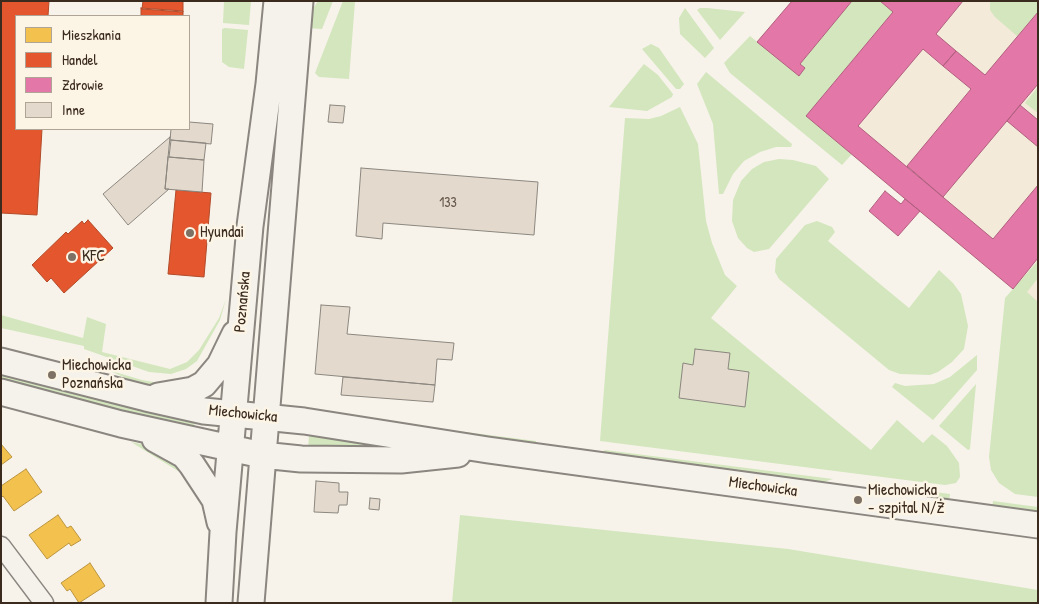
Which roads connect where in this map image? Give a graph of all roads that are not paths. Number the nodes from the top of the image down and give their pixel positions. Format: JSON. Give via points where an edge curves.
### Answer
{"nodes":[{"id":1,"x":277,"y":1,"type":"edge"},
{"id":2,"x":300,"y":1,"type":"edge"},
{"id":3,"x":241,"y":323,"type":"junction"},
{"id":4,"x":1,"y":361,"type":"edge"},
{"id":5,"x":1,"y":392,"type":"edge"},
{"id":6,"x":146,"y":398,"type":"junction"},
{"id":7,"x":233,"y":414,"type":"junction"},
{"id":8,"x":266,"y":416,"type":"junction"},
{"id":9,"x":121,"y":424,"type":"junction"},
{"id":10,"x":230,"y":448,"type":"junction"},
{"id":11,"x":488,"y":450,"type":"junction"},
{"id":12,"x":262,"y":454,"type":"junction"},
{"id":13,"x":1038,"y":524,"type":"edge"},
{"id":14,"x":222,"y":532,"type":"junction"},
{"id":15,"x":1,"y":546,"type":"edge"},
{"id":16,"x":44,"y":603,"type":"edge"},
{"id":17,"x":220,"y":603,"type":"edge"},
{"id":18,"x":251,"y":603,"type":"edge"}],
"edges":[{"from":1,"to":3,"type":"street","name":"Poznańska","via":[[254,183]]},
{"from":2,"to":8,"type":"street","name":"Poznańska"},
{"from":3,"to":6,"type":"street","via":[[220,365],[204,384],[193,390]]},
{"from":3,"to":7,"type":"street","name":"Poznańska"},
{"from":4,"to":6,"type":"street","name":"Miechowicka"},
{"from":5,"to":9,"type":"street","name":"Miechowicka"},
{"from":6,"to":7,"type":"street","name":"Miechowicka"},
{"from":7,"to":8,"type":"street","name":"Miechowicka"},
{"from":7,"to":10,"type":"street","name":"Poznańska"},
{"from":8,"to":11,"type":"street","name":"Miechowicka"},
{"from":8,"to":12,"type":"street","name":"Poznańska"},
{"from":9,"to":10,"type":"street","name":"Miechowicka"},
{"from":9,"to":14,"type":"street","via":[[184,455],[215,500]]},
{"from":10,"to":12,"type":"street","name":"Miechowicka"},
{"from":10,"to":14,"type":"street","name":"Poznańska"},
{"from":11,"to":12,"type":"street","name":"Miechowicka","via":[[401,460]]},
{"from":11,"to":13,"type":"street","name":"Miechowicka"},
{"from":12,"to":18,"type":"street","name":"Poznańska"},
{"from":14,"to":17,"type":"street","name":"Poznańska"},
{"from":15,"to":16,"type":"street"}]}
